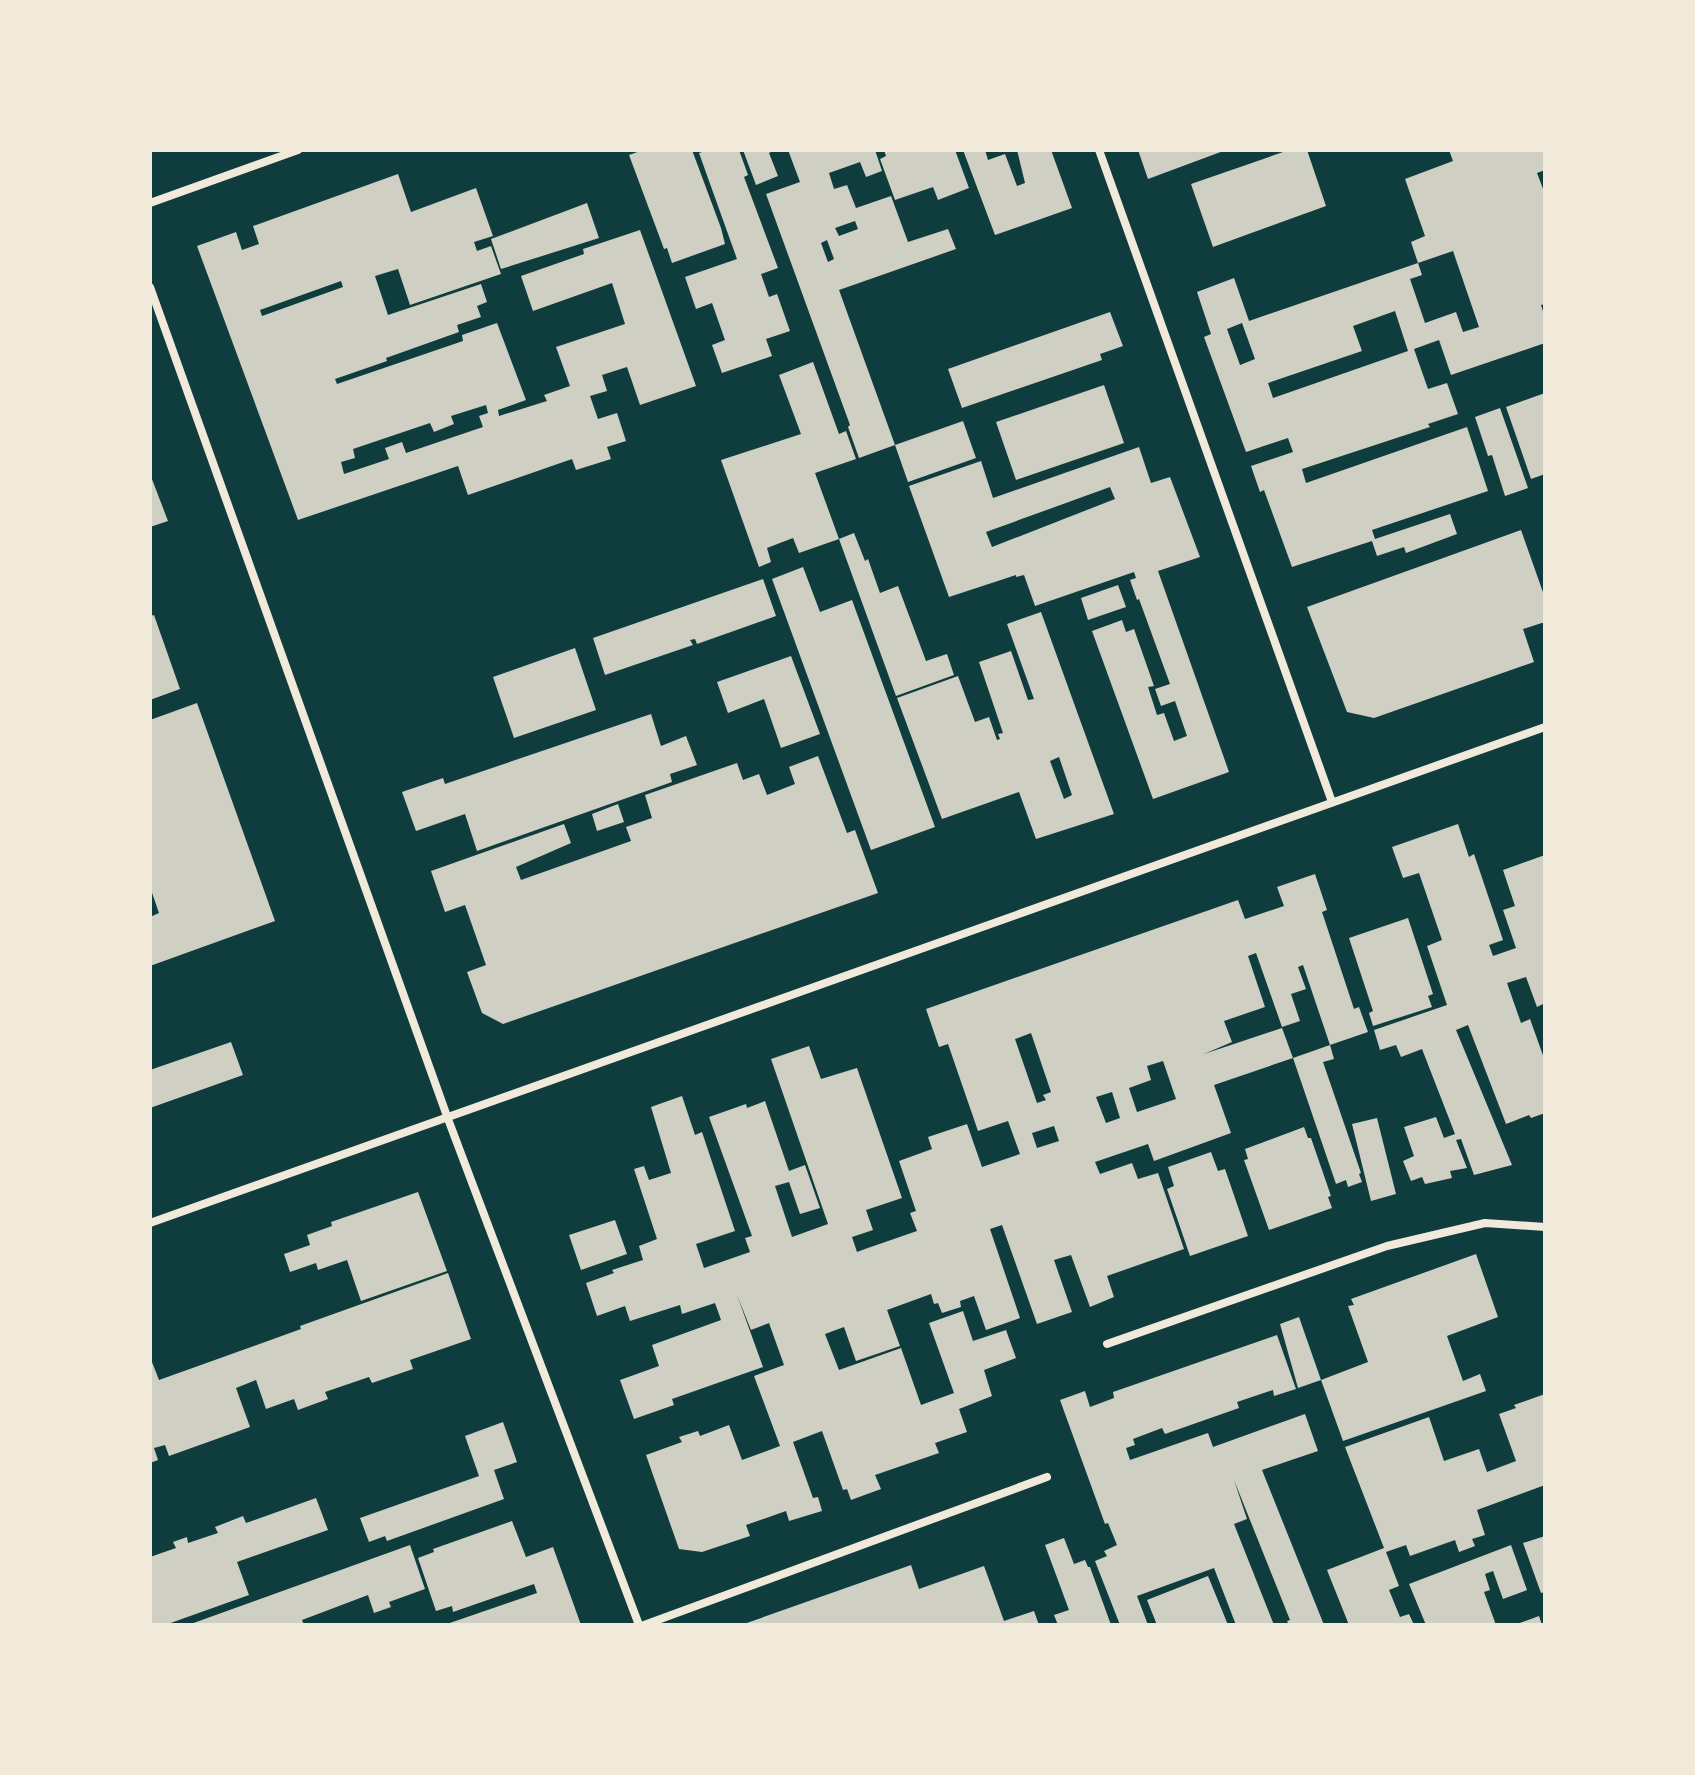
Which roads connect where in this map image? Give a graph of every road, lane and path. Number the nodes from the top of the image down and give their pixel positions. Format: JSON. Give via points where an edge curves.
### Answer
{"nodes":[{"id":1,"x":298,"y":150,"type":"edge"},
{"id":2,"x":1099,"y":150,"type":"edge"},
{"id":3,"x":150,"y":203,"type":"edge"},
{"id":4,"x":150,"y":287,"type":"edge"},
{"id":5,"x":1545,"y":727,"type":"edge"},
{"id":6,"x":1332,"y":802,"type":"junction"},
{"id":7,"x":448,"y":1119,"type":"junction"},
{"id":8,"x":150,"y":1223,"type":"edge"},
{"id":9,"x":1545,"y":1227,"type":"edge"},
{"id":10,"x":1107,"y":1344,"type":"dead end"},
{"id":11,"x":1047,"y":1477,"type":"dead end"},
{"id":12,"x":642,"y":1625,"type":"edge"}],
"edges":[{"from":1,"to":3,"type":"street"},
{"from":2,"to":6,"type":"street"},
{"from":4,"to":7,"type":"street"},
{"from":5,"to":6,"type":"street"},
{"from":6,"to":7,"type":"street"},
{"from":7,"to":8,"type":"street"},
{"from":7,"to":12,"type":"street"},
{"from":9,"to":10,"type":"street","via":[[1485,1223],[1387,1246]]},
{"from":11,"to":12,"type":"street"}]}
